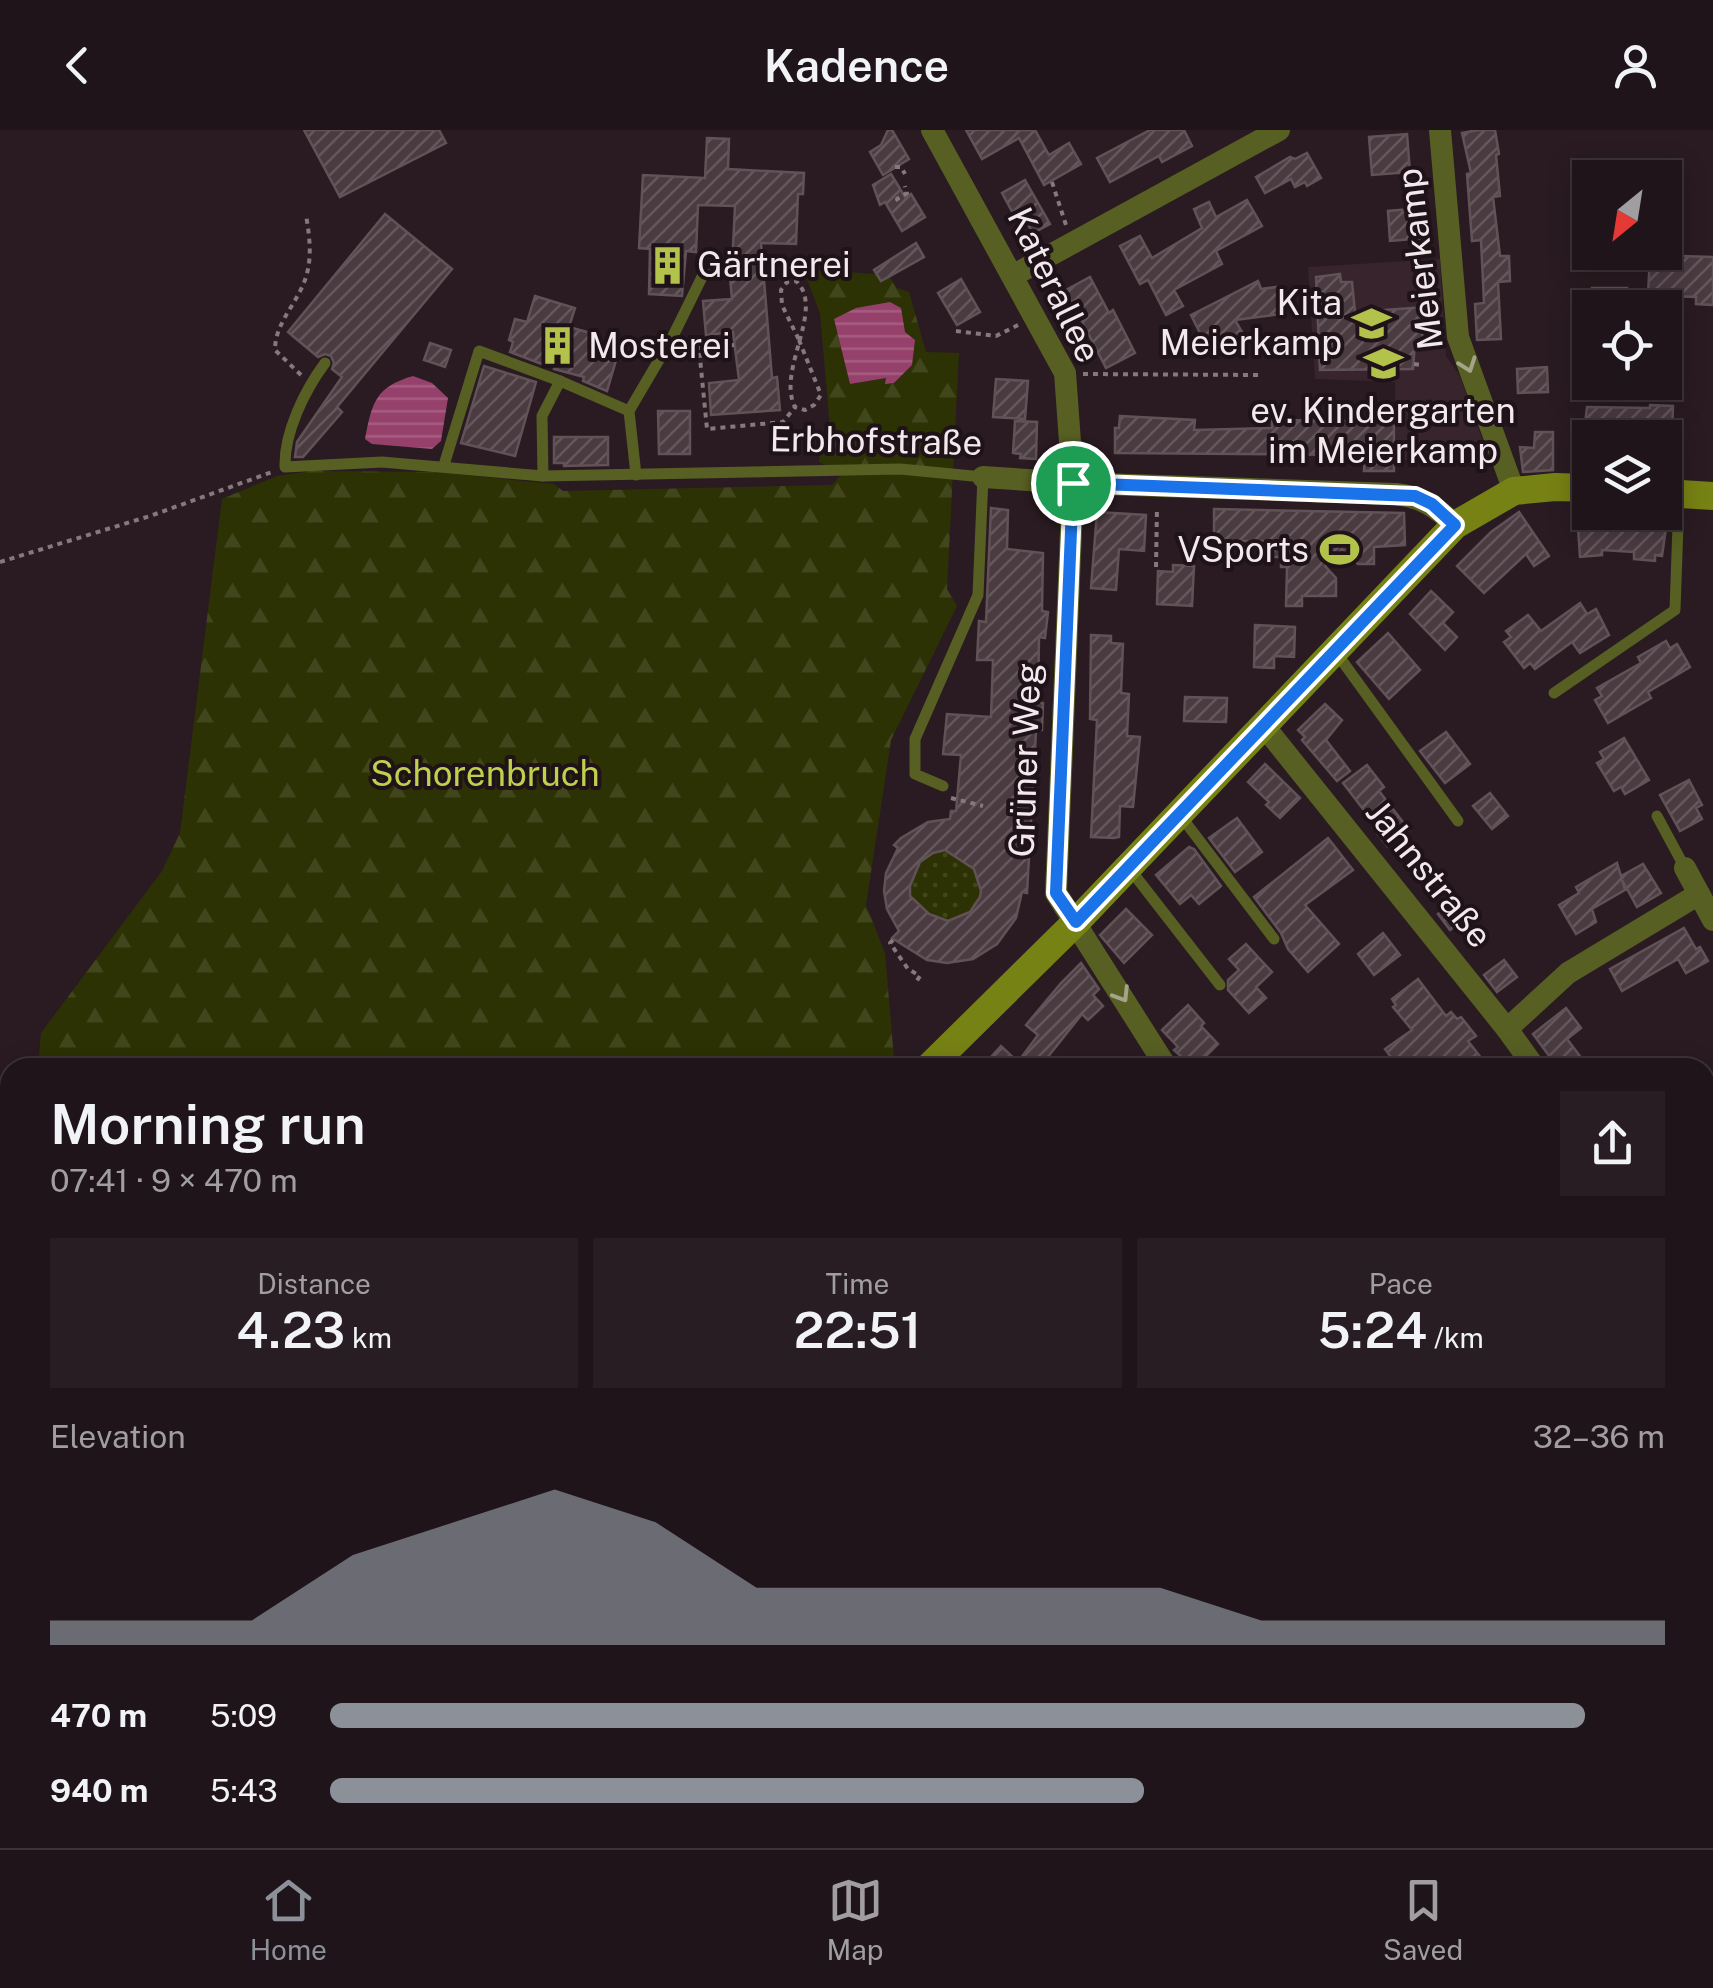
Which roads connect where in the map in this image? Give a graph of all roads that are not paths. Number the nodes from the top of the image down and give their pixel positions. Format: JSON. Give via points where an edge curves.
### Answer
{"nodes":[{"id":1,"x":932,"y":130,"type":"edge"},
{"id":2,"x":1279,"y":130,"type":"edge"},
{"id":3,"x":1440,"y":130,"type":"edge"},
{"id":4,"x":705,"y":271,"type":"dead end"},
{"id":5,"x":1014,"y":275,"type":"junction"},
{"id":6,"x":326,"y":363,"type":"dead end"},
{"id":7,"x":560,"y":382,"type":"junction"},
{"id":8,"x":629,"y":410,"type":"junction"},
{"id":9,"x":444,"y":465,"type":"junction"},
{"id":10,"x":636,"y":475,"type":"junction"},
{"id":11,"x":543,"y":476,"type":"junction"},
{"id":12,"x":984,"y":477,"type":"junction"},
{"id":13,"x":1073,"y":483,"type":"junction"},
{"id":14,"x":1572,"y":487,"type":"edge"},
{"id":15,"x":1514,"y":490,"type":"junction"},
{"id":16,"x":1682,"y":493,"type":"edge"},
{"id":17,"x":1713,"y":496,"type":"edge"},
{"id":18,"x":1455,"y":525,"type":"junction"},
{"id":19,"x":1673,"y":530,"type":"edge"},
{"id":20,"x":1335,"y":652,"type":"junction"},
{"id":21,"x":1554,"y":694,"type":"dead end"},
{"id":22,"x":1264,"y":726,"type":"junction"},
{"id":23,"x":943,"y":786,"type":"road end"},
{"id":24,"x":1180,"y":815,"type":"junction"},
{"id":25,"x":1657,"y":816,"type":"dead end"},
{"id":26,"x":1458,"y":821,"type":"dead end"},
{"id":27,"x":1129,"y":868,"type":"junction"},
{"id":28,"x":1686,"y":868,"type":"joint"},
{"id":29,"x":1699,"y":894,"type":"junction"},
{"id":30,"x":1713,"y":920,"type":"edge"},
{"id":31,"x":1076,"y":922,"type":"junction"},
{"id":32,"x":1274,"y":939,"type":"dead end"},
{"id":33,"x":1220,"y":985,"type":"dead end"},
{"id":34,"x":1508,"y":1029,"type":"junction"},
{"id":35,"x":938,"y":1058,"type":"edge"},
{"id":36,"x":1162,"y":1058,"type":"edge"},
{"id":37,"x":1528,"y":1058,"type":"edge"}],
"edges":[{"from":1,"to":5,"type":"street","name":"Katerallee"},
{"from":2,"to":5,"type":"street"},
{"from":3,"to":15,"type":"street","name":"Meierkamp","one_way":true,"via":[[1458,337]]},
{"from":4,"to":8,"type":"lane"},
{"from":5,"to":13,"type":"street","name":"Katerallee","via":[[1065,373]]},
{"from":6,"to":9,"type":"lane","name":"Erbhofstraße","via":[[311,382],[285,449],[286,467]]},
{"from":7,"to":8,"type":"lane"},
{"from":7,"to":9,"type":"lane","via":[[479,351]]},
{"from":7,"to":11,"type":"lane","via":[[542,416]]},
{"from":8,"to":10,"type":"lane"},
{"from":9,"to":11,"type":"lane","name":"Erbhofstraße"},
{"from":10,"to":11,"type":"lane","name":"Erbhofstraße"},
{"from":10,"to":12,"type":"lane","name":"Erbhofstraße","via":[[900,468]]},
{"from":12,"to":13,"type":"street","name":"Erbhofstraße"},
{"from":12,"to":23,"type":"lane","via":[[978,595],[915,738],[916,774]]},
{"from":13,"to":18,"type":"street","name":"Erbhofstraße","via":[[1415,496]]},
{"from":13,"to":31,"type":"street","name":"Grüner Weg","via":[[1056,893]]},
{"from":14,"to":15,"type":"main road"},
{"from":15,"to":18,"type":"main road"},
{"from":16,"to":17,"type":"main road"},
{"from":18,"to":20,"type":"main road"},
{"from":19,"to":21,"type":"lane","via":[[1675,610]]},
{"from":20,"to":22,"type":"main road"},
{"from":20,"to":26,"type":"lane"},
{"from":22,"to":24,"type":"main road"},
{"from":22,"to":34,"type":"street","name":"Jahnstraße"},
{"from":24,"to":27,"type":"main road"},
{"from":24,"to":32,"type":"lane"},
{"from":25,"to":28,"type":"lane"},
{"from":27,"to":31,"type":"main road"},
{"from":27,"to":33,"type":"lane"},
{"from":28,"to":29,"type":"street"},
{"from":29,"to":30,"type":"street"},
{"from":29,"to":34,"type":"street","via":[[1568,974]]},
{"from":31,"to":35,"type":"main road"},
{"from":31,"to":36,"type":"street","name":"Grüner Weg","one_way":true},
{"from":34,"to":37,"type":"street","name":"Jahnstraße"}]}
